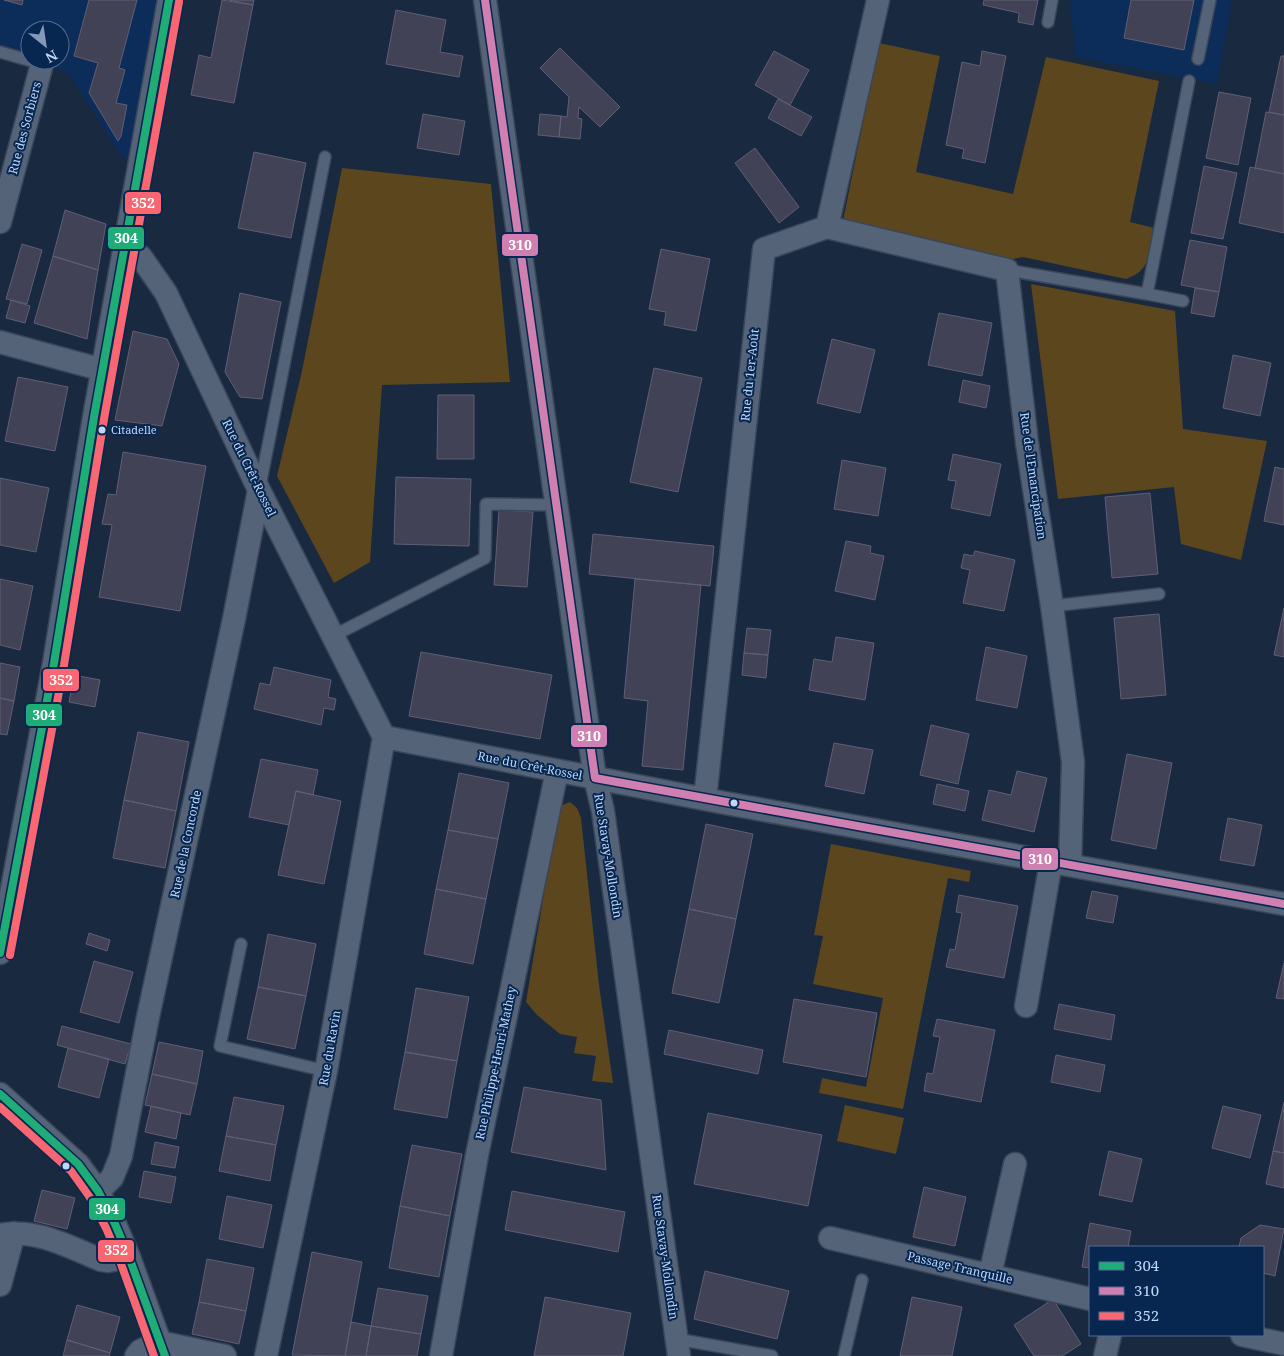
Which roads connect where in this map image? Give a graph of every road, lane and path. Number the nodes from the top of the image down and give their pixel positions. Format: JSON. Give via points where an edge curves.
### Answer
{"nodes":[{"id":1,"x":169,"y":0,"type":"edge"},
{"id":2,"x":485,"y":0,"type":"edge"},
{"id":3,"x":878,"y":0,"type":"edge"},
{"id":4,"x":1052,"y":0,"type":"edge"},
{"id":5,"x":1210,"y":0,"type":"edge"},
{"id":6,"x":1048,"y":22,"type":"dead end"},
{"id":7,"x":0,"y":52,"type":"edge"},
{"id":8,"x":20,"y":58,"type":"edge"},
{"id":9,"x":1198,"y":59,"type":"dead end"},
{"id":10,"x":40,"y":70,"type":"edge"},
{"id":11,"x":1189,"y":82,"type":"dead end"},
{"id":12,"x":324,"y":157,"type":"dead end"},
{"id":13,"x":0,"y":222,"type":"edge"},
{"id":14,"x":827,"y":227,"type":"junction"},
{"id":15,"x":125,"y":246,"type":"junction"},
{"id":16,"x":1007,"y":270,"type":"junction"},
{"id":17,"x":1147,"y":294,"type":"junction"},
{"id":18,"x":1183,"y":301,"type":"dead end"},
{"id":19,"x":0,"y":342,"type":"edge"},
{"id":20,"x":103,"y":370,"type":"junction"},
{"id":21,"x":259,"y":490,"type":"junction"},
{"id":22,"x":558,"y":505,"type":"junction"},
{"id":23,"x":1159,"y":594,"type":"dead end"},
{"id":24,"x":1052,"y":606,"type":"junction"},
{"id":25,"x":333,"y":636,"type":"junction"},
{"id":26,"x":384,"y":738,"type":"junction"},
{"id":27,"x":557,"y":771,"type":"junction"},
{"id":28,"x":595,"y":778,"type":"junction"},
{"id":29,"x":705,"y":799,"type":"junction"},
{"id":30,"x":1060,"y":864,"type":"junction"},
{"id":31,"x":1284,"y":904,"type":"edge"},
{"id":32,"x":241,"y":944,"type":"dead end"},
{"id":33,"x":0,"y":953,"type":"edge"},
{"id":34,"x":1026,"y":1006,"type":"dead end"},
{"id":35,"x":326,"y":1071,"type":"junction"},
{"id":36,"x":0,"y":1094,"type":"edge"},
{"id":37,"x":1015,"y":1164,"type":"dead end"},
{"id":38,"x":98,"y":1191,"type":"junction"},
{"id":39,"x":7,"y":1234,"type":"edge"},
{"id":40,"x":830,"y":1238,"type":"dead end"},
{"id":41,"x":129,"y":1257,"type":"junction"},
{"id":42,"x":990,"y":1275,"type":"junction"},
{"id":43,"x":862,"y":1280,"type":"dead end"},
{"id":44,"x":0,"y":1285,"type":"edge"},
{"id":45,"x":1089,"y":1299,"type":"edge"},
{"id":46,"x":1110,"y":1336,"type":"edge"},
{"id":47,"x":1247,"y":1336,"type":"edge"},
{"id":48,"x":1284,"y":1344,"type":"edge"},
{"id":49,"x":678,"y":1348,"type":"edge"},
{"id":50,"x":162,"y":1349,"type":"edge"},
{"id":51,"x":136,"y":1356,"type":"edge"},
{"id":52,"x":225,"y":1356,"type":"edge"},
{"id":53,"x":266,"y":1356,"type":"edge"},
{"id":54,"x":441,"y":1356,"type":"edge"},
{"id":55,"x":772,"y":1356,"type":"edge"},
{"id":56,"x":844,"y":1356,"type":"edge"},
{"id":57,"x":1106,"y":1356,"type":"edge"}],
"edges":[{"from":1,"to":15,"type":"street"},
{"from":2,"to":22,"type":"street","name":"Rue Stavay-Mollondin"},
{"from":3,"to":14,"type":"street"},
{"from":4,"to":6,"type":"lane"},
{"from":5,"to":9,"type":"lane"},
{"from":7,"to":8,"type":"lane"},
{"from":10,"to":13,"type":"street","name":"Rue des Sorbiers"},
{"from":11,"to":17,"type":"lane"},
{"from":12,"to":21,"type":"lane"},
{"from":14,"to":16,"type":"street"},
{"from":14,"to":29,"type":"street","name":"Rue du 1er-Août","via":[[764,249]]},
{"from":15,"to":20,"type":"street"},
{"from":15,"to":21,"type":"street","name":"Rue du Crêt-Rossel","via":[[141,257],[166,293]]},
{"from":16,"to":17,"type":"lane"},
{"from":16,"to":24,"type":"street","name":"Rue de l'Emancipation","via":[[1027,443]]},
{"from":17,"to":18,"type":"lane"},
{"from":19,"to":20,"type":"street"},
{"from":20,"to":33,"type":"street","via":[[54,663]]},
{"from":21,"to":25,"type":"street","name":"Rue du Crêt-Rossel"},
{"from":21,"to":38,"type":"street","name":"Rue de la Concorde","via":[[121,1156],[112,1178]]},
{"from":22,"to":25,"type":"lane","via":[[486,504],[485,558]]},
{"from":22,"to":28,"type":"street","name":"Rue Stavay-Mollondin"},
{"from":23,"to":24,"type":"lane"},
{"from":24,"to":30,"type":"street","name":"Rue de l'Emancipation","via":[[1073,762]]},
{"from":25,"to":26,"type":"street","name":"Rue du Crêt-Rossel"},
{"from":26,"to":27,"type":"street","name":"Rue du Crêt-Rossel"},
{"from":26,"to":35,"type":"street","name":"Rue du Ravin"},
{"from":27,"to":28,"type":"street","name":"Rue du Crêt-Rossel"},
{"from":27,"to":54,"type":"street","name":"Rue Philippe-Henri-Mathey","via":[[477,1155]]},
{"from":28,"to":29,"type":"street","name":"Rue du Crêt-Rossel"},
{"from":28,"to":49,"type":"street","name":"Rue Stavay-Mollondin","via":[[603,811]]},
{"from":29,"to":30,"type":"street","name":"Rue du Crêt-Rossel"},
{"from":30,"to":31,"type":"street","name":"Rue du Crêt-Rossel"},
{"from":30,"to":34,"type":"street","name":"Rue de l'Emancipation"},
{"from":32,"to":35,"type":"lane","via":[[220,1046]]},
{"from":35,"to":53,"type":"street","name":"Rue du Ravin"},
{"from":36,"to":38,"type":"street","via":[[78,1164]]},
{"from":37,"to":42,"type":"street"},
{"from":38,"to":41,"type":"street"},
{"from":39,"to":41,"type":"street","via":[[47,1238],[101,1260]]},
{"from":39,"to":44,"type":"street"},
{"from":40,"to":42,"type":"street","name":"Passage Tranquille"},
{"from":41,"to":50,"type":"street"},
{"from":42,"to":45,"type":"street","name":"Passage Tranquille"},
{"from":43,"to":56,"type":"lane"},
{"from":46,"to":57,"type":"street"},
{"from":47,"to":48,"type":"street"},
{"from":49,"to":55,"type":"lane"},
{"from":50,"to":51,"type":"street","via":[[140,1351]]},
{"from":50,"to":52,"type":"street"}]}
